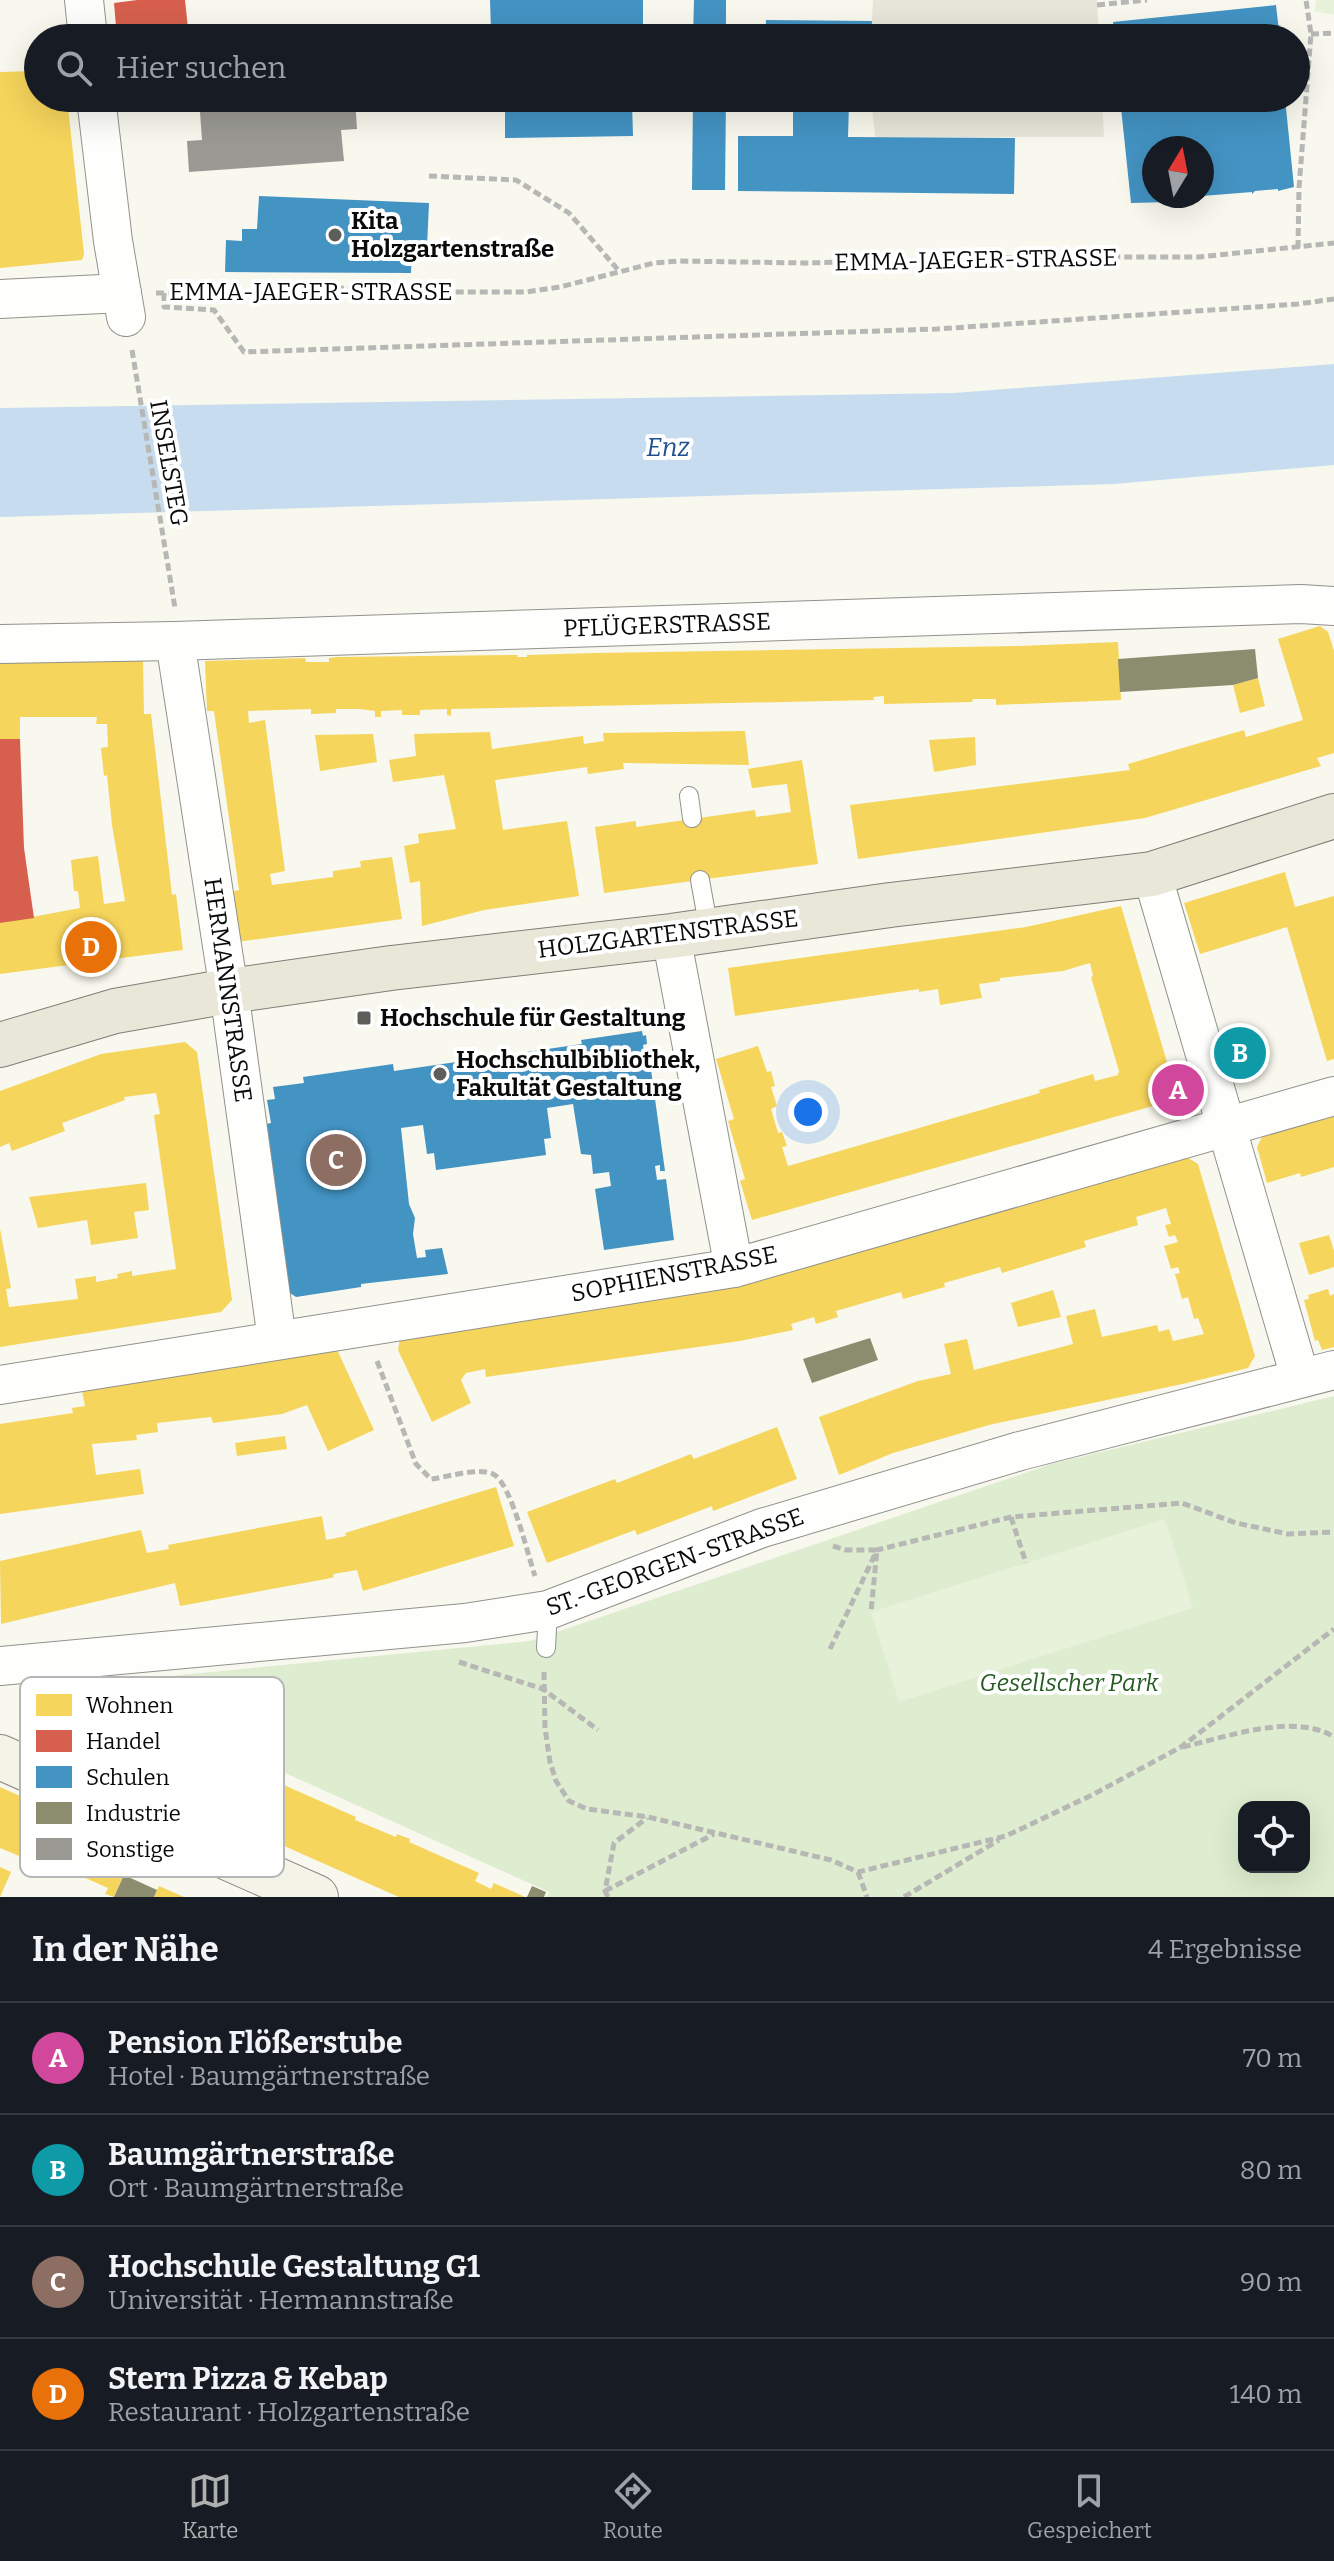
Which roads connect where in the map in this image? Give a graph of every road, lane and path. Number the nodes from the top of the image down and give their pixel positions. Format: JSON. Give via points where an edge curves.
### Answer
{"nodes":[{"id":1,"x":84,"y":0,"type":"edge"},
{"id":2,"x":1147,"y":0,"type":"edge"},
{"id":3,"x":1306,"y":0,"type":"edge"},
{"id":4,"x":1097,"y":5,"type":"dead end"},
{"id":5,"x":87,"y":24,"type":"edge"},
{"id":6,"x":1310,"y":24,"type":"edge"},
{"id":7,"x":1310,"y":27,"type":"edge"},
{"id":8,"x":1334,"y":33,"type":"edge"},
{"id":9,"x":1311,"y":34,"type":"junction"},
{"id":10,"x":1310,"y":47,"type":"edge"},
{"id":11,"x":98,"y":112,"type":"edge"},
{"id":12,"x":1305,"y":112,"type":"edge"},
{"id":13,"x":429,"y":176,"type":"dead end"},
{"id":14,"x":1334,"y":243,"type":"edge"},
{"id":15,"x":1298,"y":248,"type":"junction"},
{"id":16,"x":619,"y":271,"type":"junction"},
{"id":17,"x":164,"y":293,"type":"junction"},
{"id":18,"x":0,"y":299,"type":"edge"},
{"id":19,"x":1334,"y":299,"type":"edge"},
{"id":20,"x":124,"y":305,"type":"junction"},
{"id":21,"x":1334,"y":606,"type":"edge"},
{"id":22,"x":176,"y":628,"type":"junction"},
{"id":23,"x":0,"y":644,"type":"edge"},
{"id":24,"x":689,"y":796,"type":"dead end"},
{"id":25,"x":692,"y":818,"type":"dead end"},
{"id":26,"x":1333,"y":821,"type":"edge"},
{"id":27,"x":1152,"y":874,"type":"junction"},
{"id":28,"x":700,"y":880,"type":"dead end"},
{"id":29,"x":690,"y":933,"type":"junction"},
{"id":30,"x":229,"y":991,"type":"junction"},
{"id":31,"x":0,"y":1045,"type":"edge"},
{"id":32,"x":1334,"y":1096,"type":"edge"},
{"id":33,"x":1227,"y":1128,"type":"junction"},
{"id":34,"x":734,"y":1268,"type":"junction"},
{"id":35,"x":277,"y":1340,"type":"junction"},
{"id":36,"x":1317,"y":1374,"type":"edge"},
{"id":37,"x":384,"y":1379,"type":"dead end"},
{"id":38,"x":0,"y":1385,"type":"edge"},
{"id":39,"x":1011,"y":1517,"type":"junction"},
{"id":40,"x":1334,"y":1532,"type":"edge"},
{"id":41,"x":877,"y":1550,"type":"junction"},
{"id":42,"x":1026,"y":1563,"type":"dead end"},
{"id":43,"x":534,"y":1575,"type":"dead end"},
{"id":44,"x":548,"y":1610,"type":"junction"},
{"id":45,"x":871,"y":1612,"type":"dead end"},
{"id":46,"x":1334,"y":1629,"type":"edge"},
{"id":47,"x":546,"y":1648,"type":"dead end"},
{"id":48,"x":830,"y":1649,"type":"dead end"},
{"id":49,"x":455,"y":1661,"type":"dead end"},
{"id":50,"x":0,"y":1666,"type":"edge"},
{"id":51,"x":543,"y":1689,"type":"junction"},
{"id":52,"x":598,"y":1730,"type":"dead end"},
{"id":53,"x":1334,"y":1737,"type":"edge"},
{"id":54,"x":1181,"y":1747,"type":"junction"},
{"id":55,"x":0,"y":1757,"type":"edge"},
{"id":56,"x":20,"y":1766,"type":"edge"},
{"id":57,"x":648,"y":1817,"type":"junction"},
{"id":58,"x":715,"y":1834,"type":"junction"},
{"id":59,"x":1006,"y":1836,"type":"junction"},
{"id":60,"x":858,"y":1872,"type":"junction"},
{"id":61,"x":271,"y":1877,"type":"edge"},
{"id":62,"x":606,"y":1894,"type":"edge"},
{"id":63,"x":316,"y":1897,"type":"edge"},
{"id":64,"x":867,"y":1897,"type":"edge"},
{"id":65,"x":904,"y":1897,"type":"edge"}],
"edges":[{"from":1,"to":5,"type":"street"},
{"from":2,"to":4,"type":"path"},
{"from":3,"to":6,"type":"path"},
{"from":7,"to":9,"type":"path"},
{"from":8,"to":9,"type":"path"},
{"from":9,"to":10,"type":"path"},
{"from":11,"to":20,"type":"street"},
{"from":12,"to":15,"type":"path"},
{"from":13,"to":16,"type":"path","via":[[516,180],[569,213]]},
{"from":14,"to":15,"type":"path","name":"EMMA-JAEGER-STRASSE"},
{"from":15,"to":16,"type":"path","name":"EMMA-JAEGER-STRASSE","via":[[1199,257],[679,261]]},
{"from":16,"to":17,"type":"path","name":"EMMA-JAEGER-STRASSE","via":[[526,292],[340,288]]},
{"from":17,"to":19,"type":"path","via":[[164,307],[214,310],[244,352],[937,329]]},
{"from":17,"to":20,"type":"path","name":"EMMA-JAEGER-STRASSE"},
{"from":18,"to":20,"type":"street"},
{"from":20,"to":22,"type":"path","name":"INSELSTEG"},
{"from":21,"to":22,"type":"street","name":"PFLÜGERSTRASSE"},
{"from":22,"to":23,"type":"street","name":"PFLÜGERSTRASSE"},
{"from":22,"to":30,"type":"street","name":"HERMANNSTRASSE"},
{"from":24,"to":25,"type":"lane"},
{"from":26,"to":27,"type":"main road","name":"HOLZGARTENSTRASSE"},
{"from":27,"to":29,"type":"main road","name":"HOLZGARTENSTRASSE"},
{"from":27,"to":33,"type":"street"},
{"from":28,"to":29,"type":"lane"},
{"from":29,"to":30,"type":"main road","name":"HOLZGARTENSTRASSE"},
{"from":29,"to":34,"type":"street"},
{"from":30,"to":31,"type":"main road","name":"HOLZGARTENSTRASSE","via":[[115,1011]]},
{"from":30,"to":35,"type":"street","name":"HERMANNSTRASSE"},
{"from":32,"to":33,"type":"street","name":"SOPHIENSTRASSE"},
{"from":33,"to":34,"type":"street","name":"SOPHIENSTRASSE"},
{"from":33,"to":36,"type":"street"},
{"from":34,"to":35,"type":"street","name":"SOPHIENSTRASSE"},
{"from":35,"to":38,"type":"street","name":"SOPHIENSTRASSE"},
{"from":36,"to":44,"type":"street","name":"ST.-GEORGEN-STRASSE","via":[[1020,1451],[762,1528]]},
{"from":37,"to":43,"type":"path","via":[[416,1464],[431,1479],[477,1472],[501,1479]]},
{"from":39,"to":40,"type":"path","via":[[1182,1503],[1236,1523],[1288,1534]]},
{"from":39,"to":41,"type":"path"},
{"from":39,"to":42,"type":"path"},
{"from":41,"to":45,"type":"path"},
{"from":41,"to":48,"type":"path"},
{"from":44,"to":47,"type":"lane"},
{"from":44,"to":50,"type":"street","name":"ST.-GEORGEN-STRASSE","via":[[465,1623]]},
{"from":46,"to":54,"type":"path"},
{"from":49,"to":51,"type":"path"},
{"from":51,"to":52,"type":"path"},
{"from":51,"to":57,"type":"path","via":[[550,1762],[569,1801],[587,1809]]},
{"from":53,"to":54,"type":"path","via":[[1284,1725]]},
{"from":54,"to":59,"type":"path"},
{"from":55,"to":56,"type":"main road"},
{"from":57,"to":58,"type":"path"},
{"from":57,"to":62,"type":"path","via":[[614,1843]]},
{"from":58,"to":60,"type":"path","via":[[831,1860]]},
{"from":58,"to":62,"type":"path"},
{"from":59,"to":60,"type":"path"},
{"from":59,"to":65,"type":"path"},
{"from":60,"to":64,"type":"path"},
{"from":61,"to":63,"type":"main road"}]}
